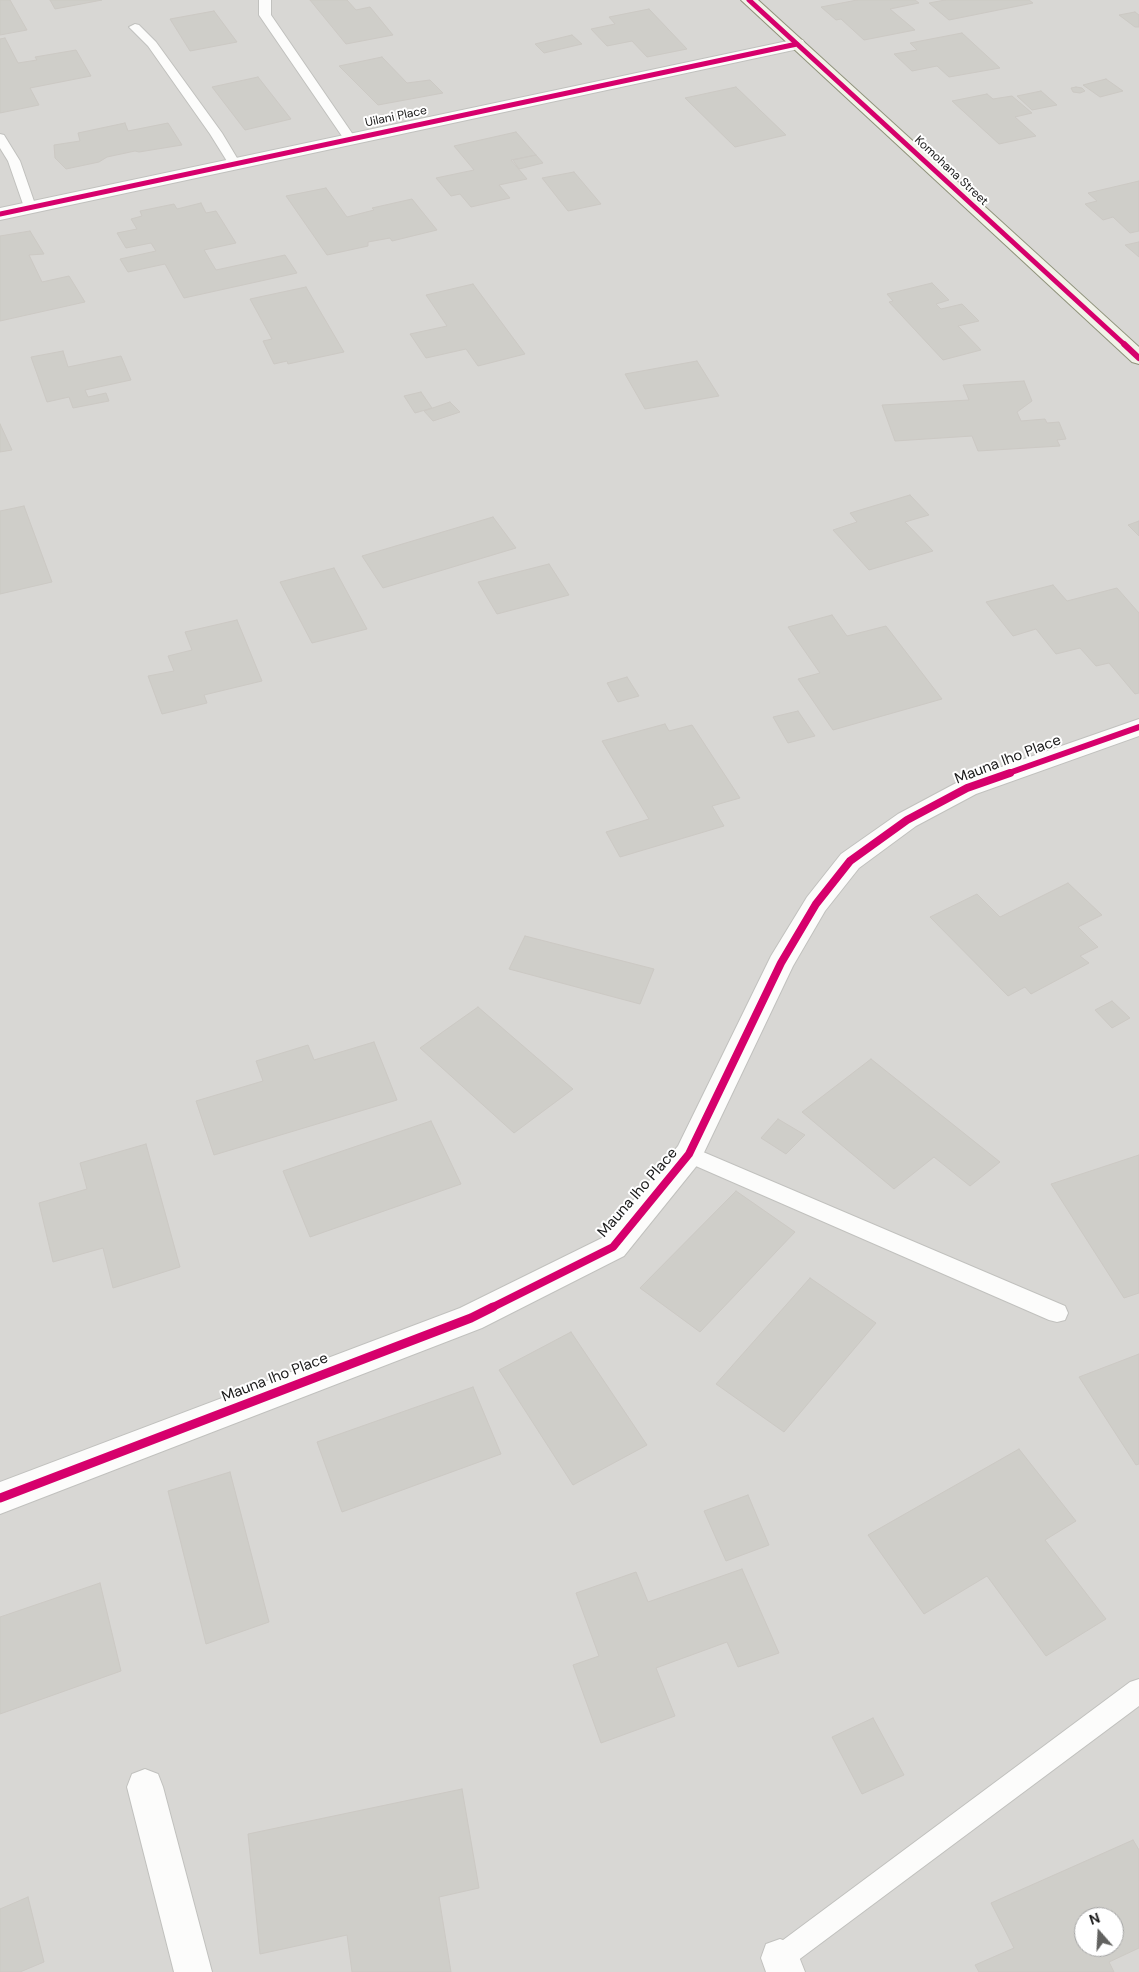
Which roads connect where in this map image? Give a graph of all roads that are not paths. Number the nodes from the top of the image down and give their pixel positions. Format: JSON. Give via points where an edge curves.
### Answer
{"nodes":[{"id":1,"x":265,"y":0,"type":"edge"},
{"id":2,"x":749,"y":0,"type":"edge"},
{"id":3,"x":134,"y":27,"type":"dead end"},
{"id":4,"x":797,"y":44,"type":"junction"},
{"id":5,"x":0,"y":138,"type":"edge"},
{"id":6,"x":350,"y":139,"type":"junction"},
{"id":7,"x":234,"y":163,"type":"junction"},
{"id":8,"x":30,"y":207,"type":"junction"},
{"id":9,"x":0,"y":214,"type":"edge"},
{"id":10,"x":1139,"y":358,"type":"edge"},
{"id":11,"x":1139,"y":727,"type":"edge"},
{"id":12,"x":689,"y":1154,"type":"junction"},
{"id":13,"x":1057,"y":1313,"type":"dead end"},
{"id":14,"x":0,"y":1498,"type":"edge"},
{"id":15,"x":1139,"y":1691,"type":"edge"},
{"id":16,"x":144,"y":1787,"type":"dead end"},
{"id":17,"x":783,"y":1965,"type":"edge"},
{"id":18,"x":193,"y":1972,"type":"edge"}],
"edges":[{"from":1,"to":6,"type":"lane","via":[[265,15]]},
{"from":2,"to":4,"type":"street","name":"Komohana Street"},
{"from":3,"to":7,"type":"lane","via":[[152,44]]},
{"from":4,"to":6,"type":"street","name":"Uilani Place"},
{"from":4,"to":10,"type":"street","name":"Komohana Street"},
{"from":5,"to":8,"type":"lane","via":[[14,161]]},
{"from":6,"to":7,"type":"street","name":"Uilani Place"},
{"from":7,"to":8,"type":"street","name":"Uilani Place"},
{"from":8,"to":9,"type":"street","name":"Uilani Place"},
{"from":11,"to":12,"type":"street","name":"Mauna Iho Place","via":[[966,788],[907,820],[850,861],[816,904],[781,963]]},
{"from":12,"to":13,"type":"lane"},
{"from":12,"to":14,"type":"street","name":"Mauna Iho Place","via":[[613,1247],[471,1318]]},
{"from":15,"to":17,"type":"lane"},
{"from":16,"to":18,"type":"street"}]}
